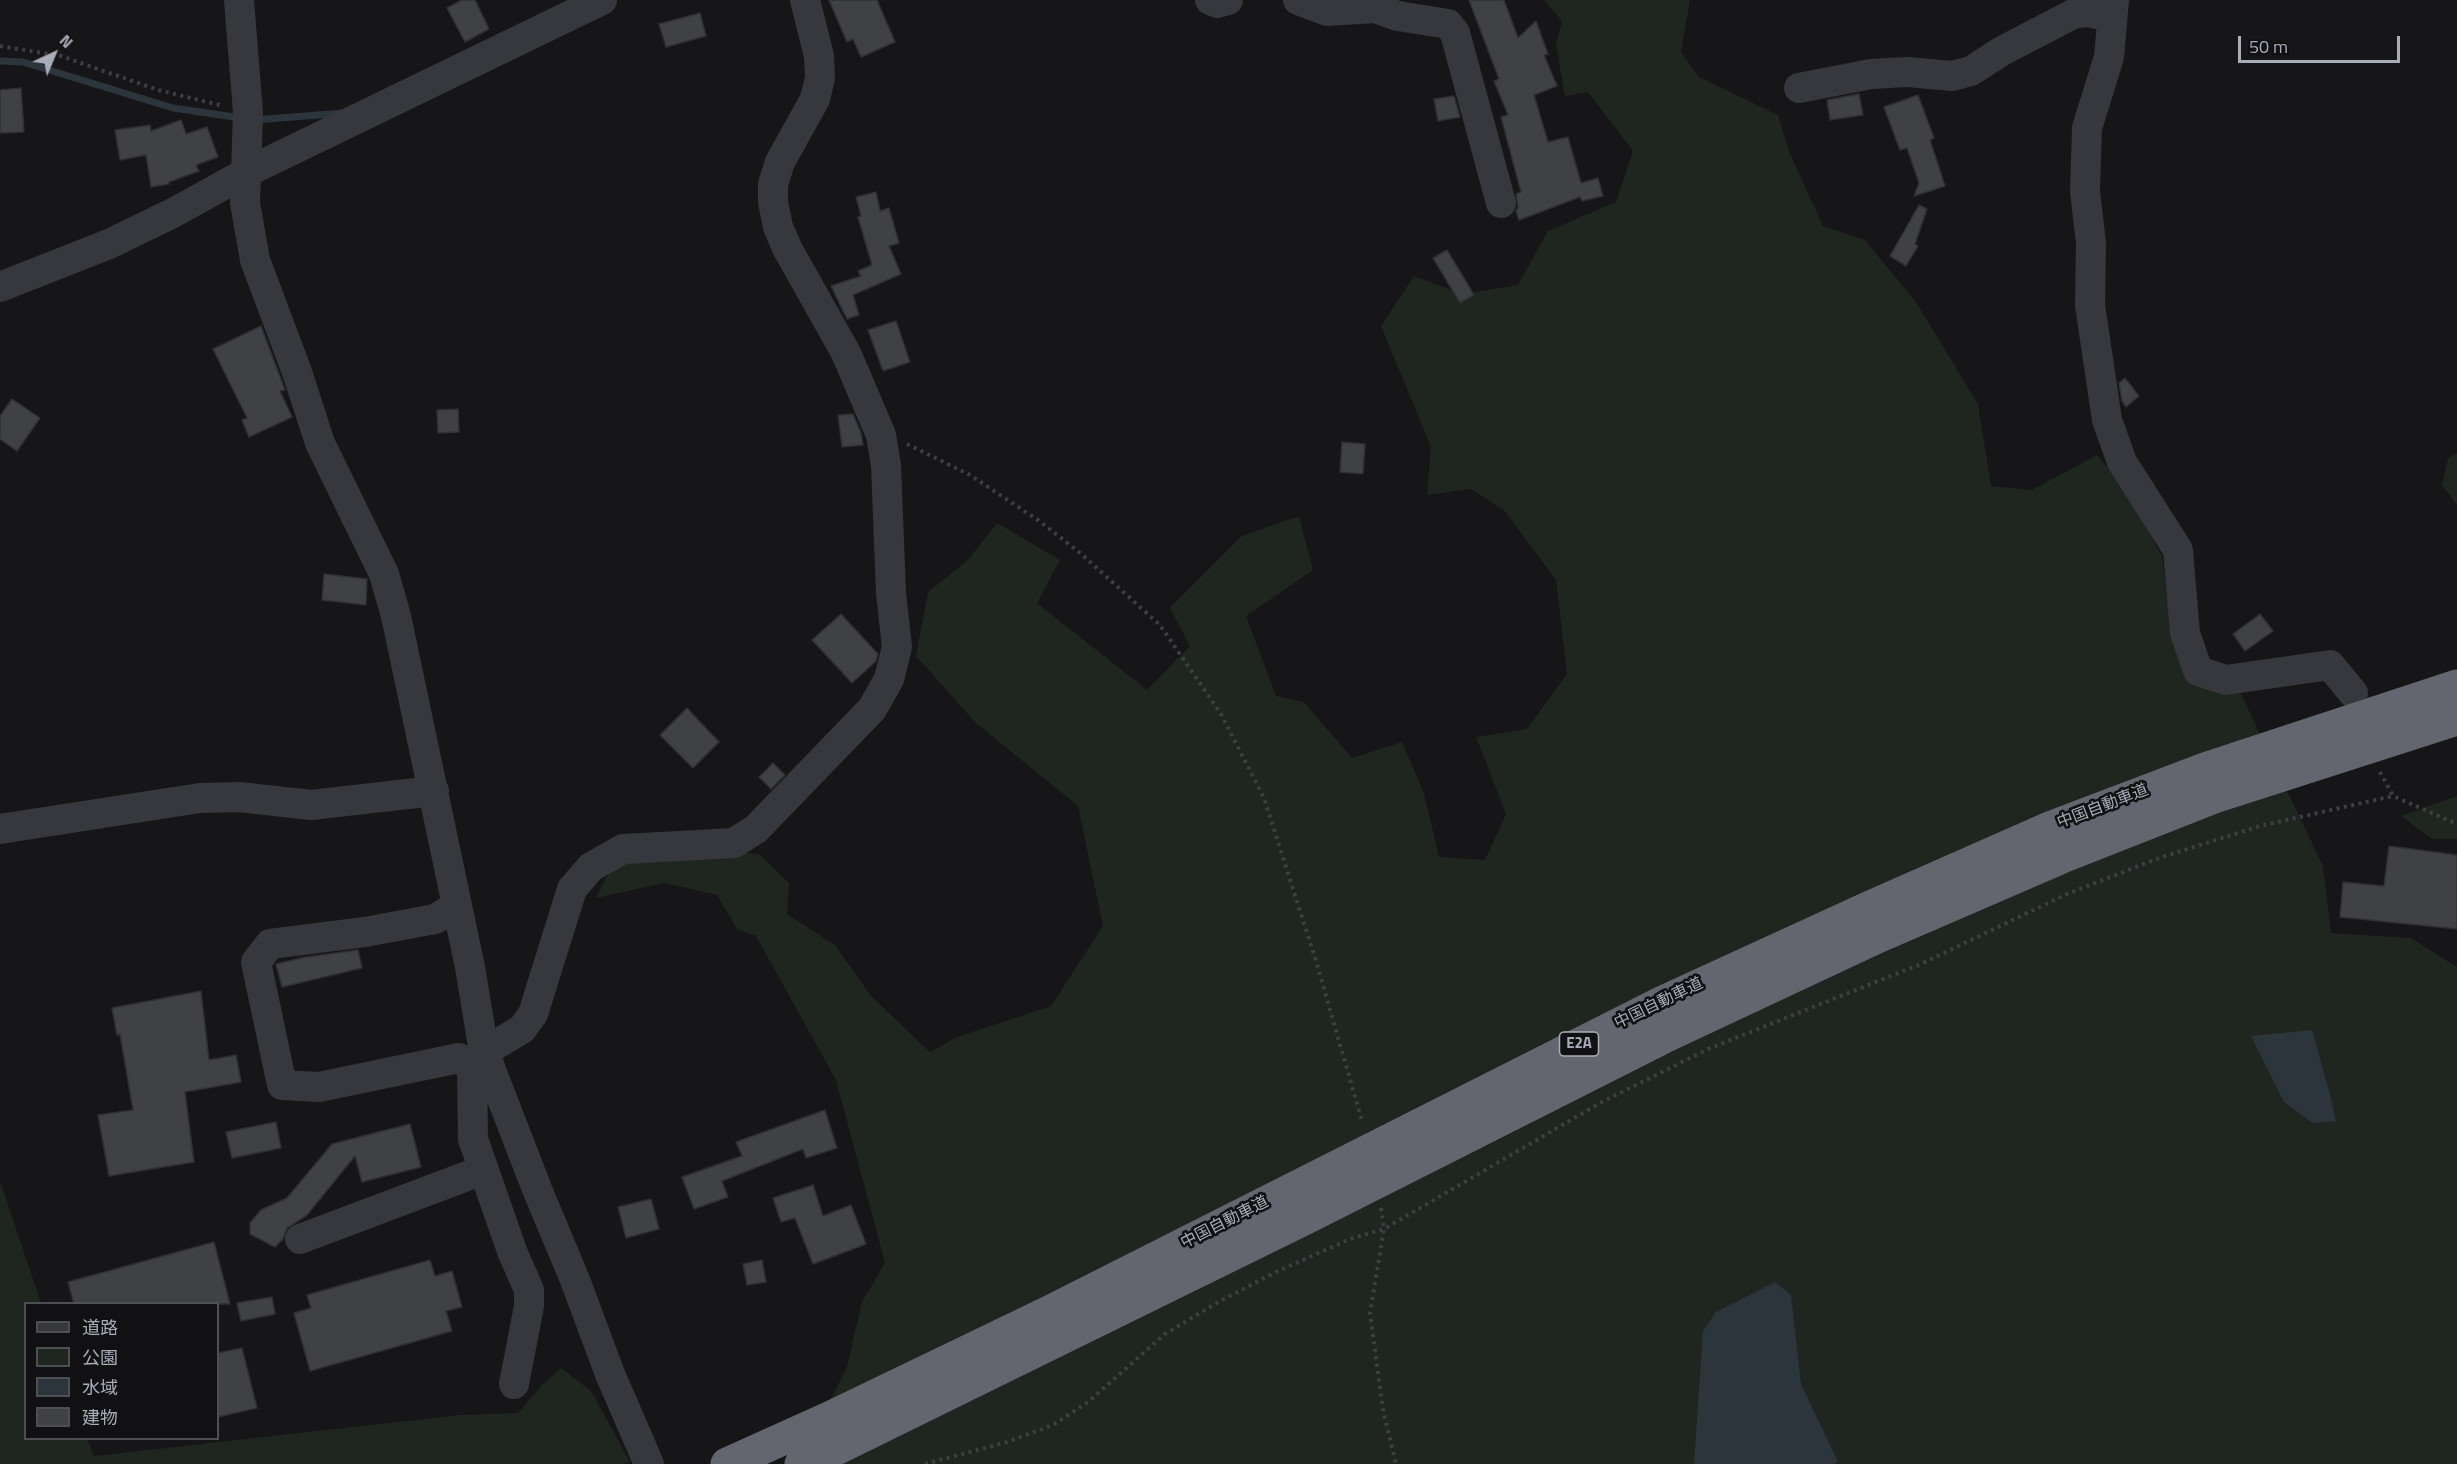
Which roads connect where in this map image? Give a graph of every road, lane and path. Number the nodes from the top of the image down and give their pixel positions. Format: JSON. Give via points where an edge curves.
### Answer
{"nodes":[{"id":1,"x":239,"y":0,"type":"edge"},
{"id":2,"x":602,"y":0,"type":"edge"},
{"id":3,"x":805,"y":0,"type":"edge"},
{"id":4,"x":1210,"y":0,"type":"edge"},
{"id":5,"x":1228,"y":0,"type":"edge"},
{"id":6,"x":1298,"y":0,"type":"edge"},
{"id":7,"x":1434,"y":0,"type":"edge"},
{"id":8,"x":1375,"y":8,"type":"junction"},
{"id":9,"x":2113,"y":8,"type":"edge"},
{"id":10,"x":0,"y":46,"type":"edge"},
{"id":11,"x":1799,"y":88,"type":"dead end"},
{"id":12,"x":248,"y":112,"type":"junction"},
{"id":13,"x":247,"y":172,"type":"junction"},
{"id":14,"x":1501,"y":203,"type":"dead end"},
{"id":15,"x":0,"y":287,"type":"edge"},
{"id":16,"x":881,"y":435,"type":"junction"},
{"id":17,"x":2457,"y":686,"type":"edge"},
{"id":18,"x":2353,"y":693,"type":"dead end"},
{"id":19,"x":2457,"y":719,"type":"edge"},
{"id":20,"x":2379,"y":769,"type":"dead end"},
{"id":21,"x":434,"y":791,"type":"junction"},
{"id":22,"x":2393,"y":796,"type":"junction"},
{"id":23,"x":2457,"y":824,"type":"edge"},
{"id":24,"x":0,"y":829,"type":"edge"},
{"id":25,"x":456,"y":906,"type":"junction"},
{"id":26,"x":478,"y":1059,"type":"junction"},
{"id":27,"x":1362,"y":1121,"type":"dead end"},
{"id":28,"x":483,"y":1170,"type":"junction"},
{"id":29,"x":1380,"y":1201,"type":"dead end"},
{"id":30,"x":1384,"y":1229,"type":"junction"},
{"id":31,"x":300,"y":1239,"type":"dead end"},
{"id":32,"x":514,"y":1384,"type":"dead end"},
{"id":33,"x":646,"y":1454,"type":"edge"},
{"id":34,"x":727,"y":1464,"type":"edge"},
{"id":35,"x":801,"y":1464,"type":"edge"},
{"id":36,"x":925,"y":1464,"type":"edge"},
{"id":37,"x":1396,"y":1464,"type":"edge"}],
"edges":[{"from":1,"to":12,"type":"street"},
{"from":2,"to":13,"type":"street"},
{"from":3,"to":16,"type":"street","via":[[819,56],[820,78],[815,99],[780,162],[772,202],[787,248],[846,353]]},
{"from":4,"to":5,"type":"street"},
{"from":6,"to":8,"type":"street","via":[[1327,11]]},
{"from":7,"to":8,"type":"street"},
{"from":8,"to":14,"type":"street","via":[[1448,24],[1455,33]]},
{"from":9,"to":11,"type":"street","via":[[2073,14],[1971,71],[1952,76],[1871,74]]},
{"from":9,"to":18,"type":"street","via":[[2109,57],[2087,128],[2085,191],[2091,243],[2090,305],[2107,420],[2122,462],[2178,550],[2185,633],[2198,671],[2226,680],[2330,665]]},
{"from":10,"to":12,"type":"path","via":[[61,56],[158,90]]},
{"from":12,"to":13,"type":"street"},
{"from":13,"to":15,"type":"street","via":[[109,244]]},
{"from":13,"to":21,"type":"street","via":[[245,203],[255,260],[320,443],[384,574]]},
{"from":16,"to":26,"type":"street","via":[[897,647],[889,679],[872,709],[756,829],[734,843],[623,849],[591,867],[573,889],[533,1014],[522,1029]]},
{"from":16,"to":27,"type":"path","via":[[970,474],[1038,520],[1160,625],[1221,714],[1264,798]]},
{"from":17,"to":34,"type":"highway","name":"中国自動車道","number":"E2A","via":[[2205,769],[2046,829],[1868,908],[1663,1002],[1049,1312]]},
{"from":19,"to":35,"type":"highway","name":"中国自動車道","number":"E2A","via":[[2217,796],[2062,857],[1877,937],[1670,1034],[1296,1223]]},
{"from":20,"to":22,"type":"path"},
{"from":21,"to":24,"type":"street","via":[[311,805],[239,797],[200,798]]},
{"from":21,"to":25,"type":"street"},
{"from":22,"to":23,"type":"path"},
{"from":22,"to":30,"type":"path","via":[[2260,826],[2159,858],[2067,894],[1922,964],[1708,1049],[1600,1103]]},
{"from":25,"to":26,"type":"street","via":[[470,967]]},
{"from":25,"to":26,"type":"street","via":[[435,919],[270,944],[256,962],[282,1085],[319,1087],[459,1058]]},
{"from":26,"to":28,"type":"street","via":[[473,1139]]},
{"from":26,"to":33,"type":"street","via":[[537,1189]]},
{"from":28,"to":31,"type":"street"},
{"from":28,"to":32,"type":"street","via":[[529,1290]]},
{"from":29,"to":30,"type":"path"},
{"from":30,"to":36,"type":"path","via":[[1350,1239],[1220,1301],[1165,1334],[1088,1402],[1053,1425]]},
{"from":30,"to":37,"type":"path","via":[[1370,1313],[1383,1410]]}]}
